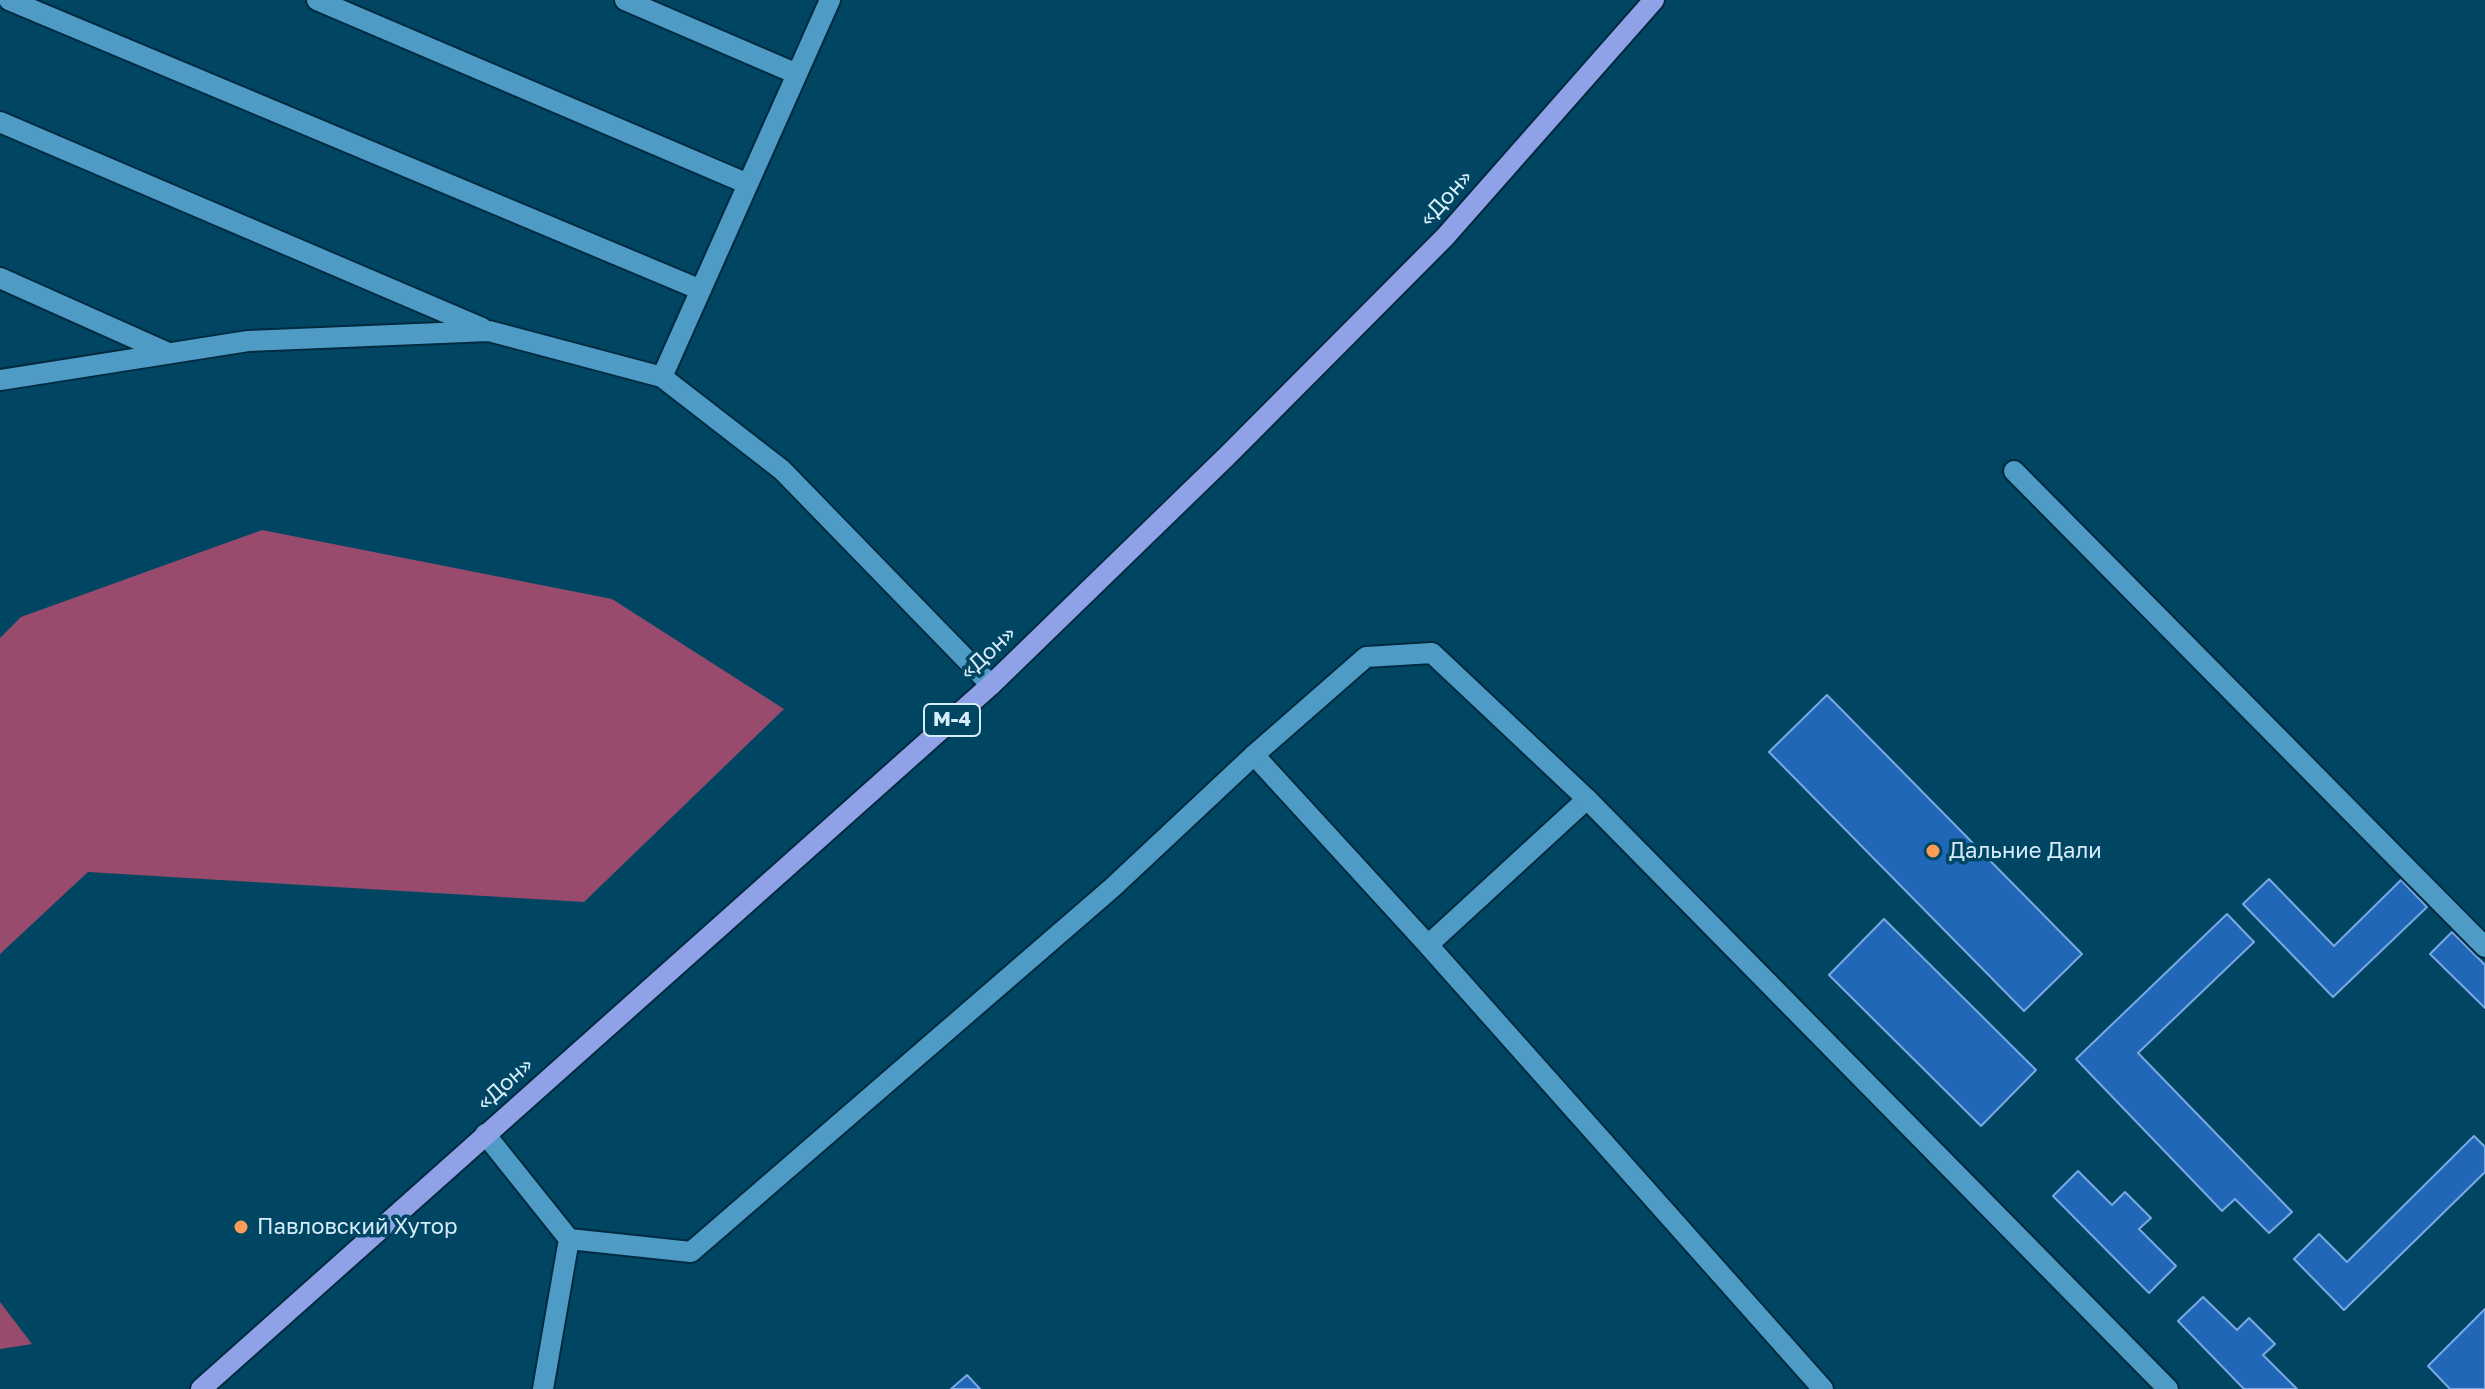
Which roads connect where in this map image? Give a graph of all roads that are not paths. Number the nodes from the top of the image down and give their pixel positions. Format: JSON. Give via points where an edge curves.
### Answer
{"nodes":[{"id":1,"x":9,"y":0,"type":"edge"},
{"id":2,"x":317,"y":0,"type":"edge"},
{"id":3,"x":625,"y":0,"type":"edge"},
{"id":4,"x":830,"y":0,"type":"edge"},
{"id":5,"x":1654,"y":0,"type":"edge"},
{"id":6,"x":797,"y":74,"type":"junction"},
{"id":7,"x":0,"y":122,"type":"edge"},
{"id":8,"x":748,"y":184,"type":"junction"},
{"id":9,"x":0,"y":278,"type":"edge"},
{"id":10,"x":701,"y":290,"type":"junction"},
{"id":11,"x":489,"y":331,"type":"junction"},
{"id":12,"x":168,"y":353,"type":"junction"},
{"id":13,"x":662,"y":377,"type":"junction"},
{"id":14,"x":0,"y":380,"type":"edge"},
{"id":15,"x":2014,"y":471,"type":"dead end"},
{"id":16,"x":991,"y":685,"type":"junction"},
{"id":17,"x":1254,"y":755,"type":"junction"},
{"id":18,"x":1587,"y":799,"type":"junction"},
{"id":19,"x":1428,"y":945,"type":"junction"},
{"id":20,"x":2485,"y":947,"type":"edge"},
{"id":21,"x":485,"y":1134,"type":"junction"},
{"id":22,"x":569,"y":1239,"type":"junction"},
{"id":23,"x":201,"y":1389,"type":"edge"},
{"id":24,"x":543,"y":1389,"type":"edge"},
{"id":25,"x":1823,"y":1389,"type":"edge"},
{"id":26,"x":2168,"y":1389,"type":"edge"}],
"edges":[{"from":1,"to":10,"type":"street"},
{"from":2,"to":8,"type":"street"},
{"from":3,"to":6,"type":"street"},
{"from":4,"to":6,"type":"street"},
{"from":5,"to":16,"type":"main road","name":"«Дон»","number":"М-4","via":[[1445,237]]},
{"from":6,"to":8,"type":"street"},
{"from":7,"to":11,"type":"street"},
{"from":8,"to":10,"type":"street"},
{"from":9,"to":12,"type":"street"},
{"from":10,"to":13,"type":"street"},
{"from":11,"to":12,"type":"street","via":[[248,341]]},
{"from":11,"to":13,"type":"street"},
{"from":12,"to":14,"type":"street"},
{"from":13,"to":16,"type":"street","via":[[782,470]]},
{"from":15,"to":20,"type":"street"},
{"from":16,"to":21,"type":"main road","name":"«Дон»","number":"М-4"},
{"from":17,"to":18,"type":"street","via":[[1366,657],[1432,653]]},
{"from":17,"to":19,"type":"street"},
{"from":17,"to":22,"type":"street","via":[[1112,888],[691,1252]]},
{"from":18,"to":19,"type":"street"},
{"from":18,"to":26,"type":"street"},
{"from":19,"to":25,"type":"street"},
{"from":21,"to":22,"type":"street"},
{"from":21,"to":23,"type":"main road","name":"«Дон»","number":"М-4"},
{"from":22,"to":24,"type":"street"}]}
